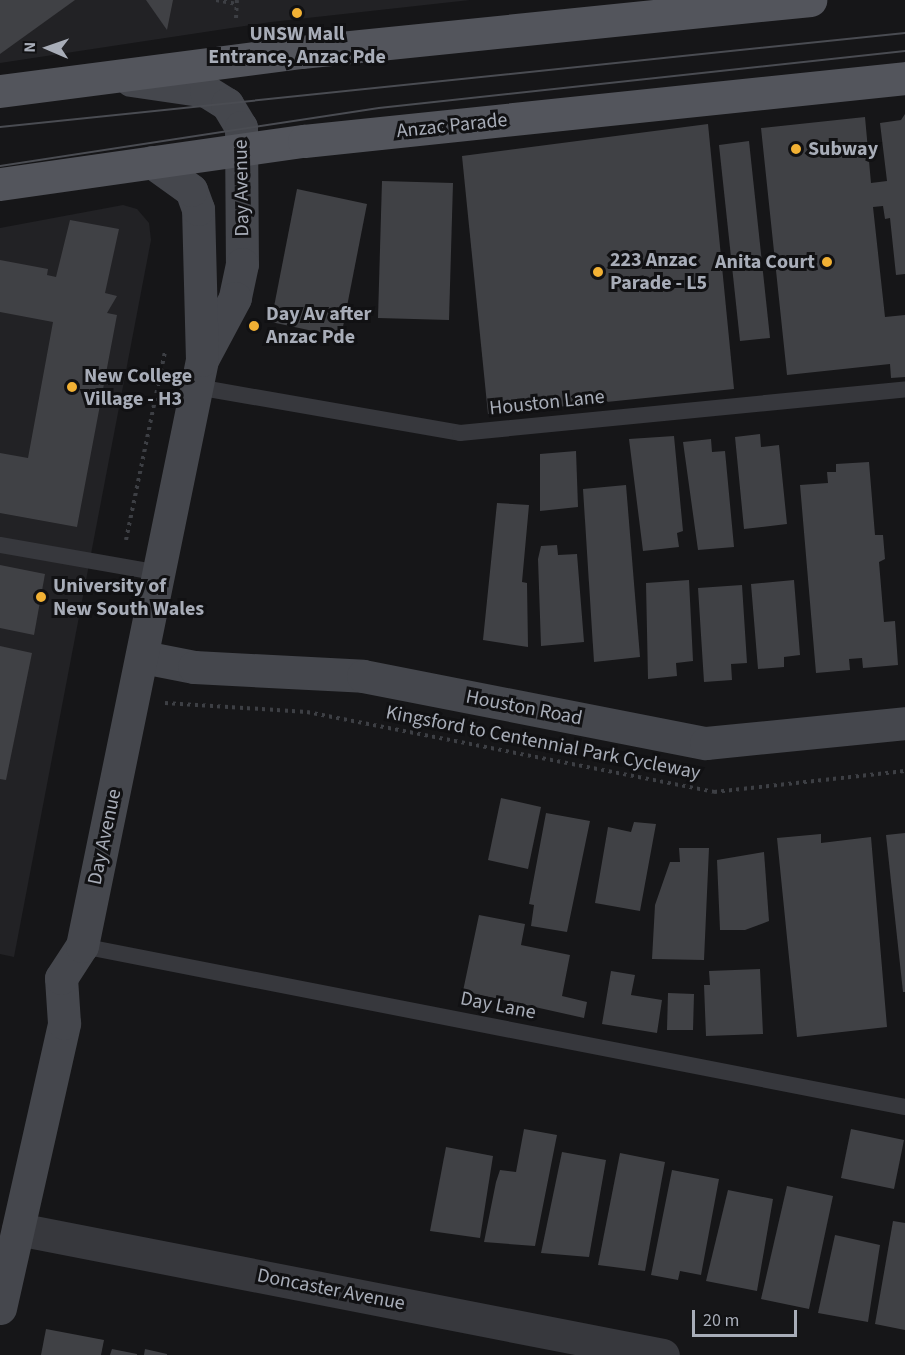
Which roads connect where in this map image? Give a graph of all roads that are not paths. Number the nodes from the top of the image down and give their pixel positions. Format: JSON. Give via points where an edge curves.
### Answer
{"nodes":[{"id":1,"x":810,"y":0,"type":"edge"},
{"id":2,"x":102,"y":76,"type":"junction"},
{"id":3,"x":905,"y":78,"type":"edge"},
{"id":4,"x":0,"y":91,"type":"edge"},
{"id":5,"x":244,"y":148,"type":"junction"},
{"id":6,"x":152,"y":162,"type":"junction"},
{"id":7,"x":0,"y":184,"type":"edge"},
{"id":8,"x":199,"y":374,"type":"junction"},
{"id":9,"x":905,"y":389,"type":"edge"},
{"id":10,"x":0,"y":545,"type":"edge"},
{"id":11,"x":161,"y":573,"type":"junction"},
{"id":12,"x":143,"y":657,"type":"junction"},
{"id":13,"x":905,"y":723,"type":"edge"},
{"id":14,"x":82,"y":946,"type":"junction"},
{"id":15,"x":905,"y":1107,"type":"edge"},
{"id":16,"x":9,"y":1227,"type":"edge"},
{"id":17,"x":0,"y":1308,"type":"edge"},
{"id":18,"x":663,"y":1355,"type":"edge"}],
"edges":[{"from":1,"to":2,"type":"main road"},
{"from":2,"to":4,"type":"main road"},
{"from":2,"to":5,"type":"street","name":"Day Avenue","via":[[206,91],[227,104],[241,127]]},
{"from":3,"to":5,"type":"main road","name":"Anzac Parade"},
{"from":5,"to":6,"type":"main road","name":"Anzac Parade"},
{"from":5,"to":8,"type":"street","name":"Day Avenue","via":[[242,264],[235,298]]},
{"from":6,"to":7,"type":"main road","name":"Anzac Parade"},
{"from":6,"to":8,"type":"street","name":"Day Avenue","via":[[191,190],[198,209]]},
{"from":8,"to":9,"type":"lane","name":"Houston Lane","via":[[460,433]]},
{"from":8,"to":11,"type":"street","name":"Day Avenue"},
{"from":10,"to":11,"type":"lane"},
{"from":11,"to":12,"type":"street","name":"Day Avenue"},
{"from":12,"to":13,"type":"street","name":"Houston Road","via":[[194,667],[363,676],[706,743]]},
{"from":12,"to":14,"type":"street","name":"Day Avenue"},
{"from":14,"to":15,"type":"lane","name":"Day Lane"},
{"from":14,"to":16,"type":"street","name":"Day Avenue","via":[[61,978],[64,1023]]},
{"from":16,"to":17,"type":"street","name":"Day Avenue"},
{"from":16,"to":18,"type":"street","name":"Doncaster Avenue"}]}
